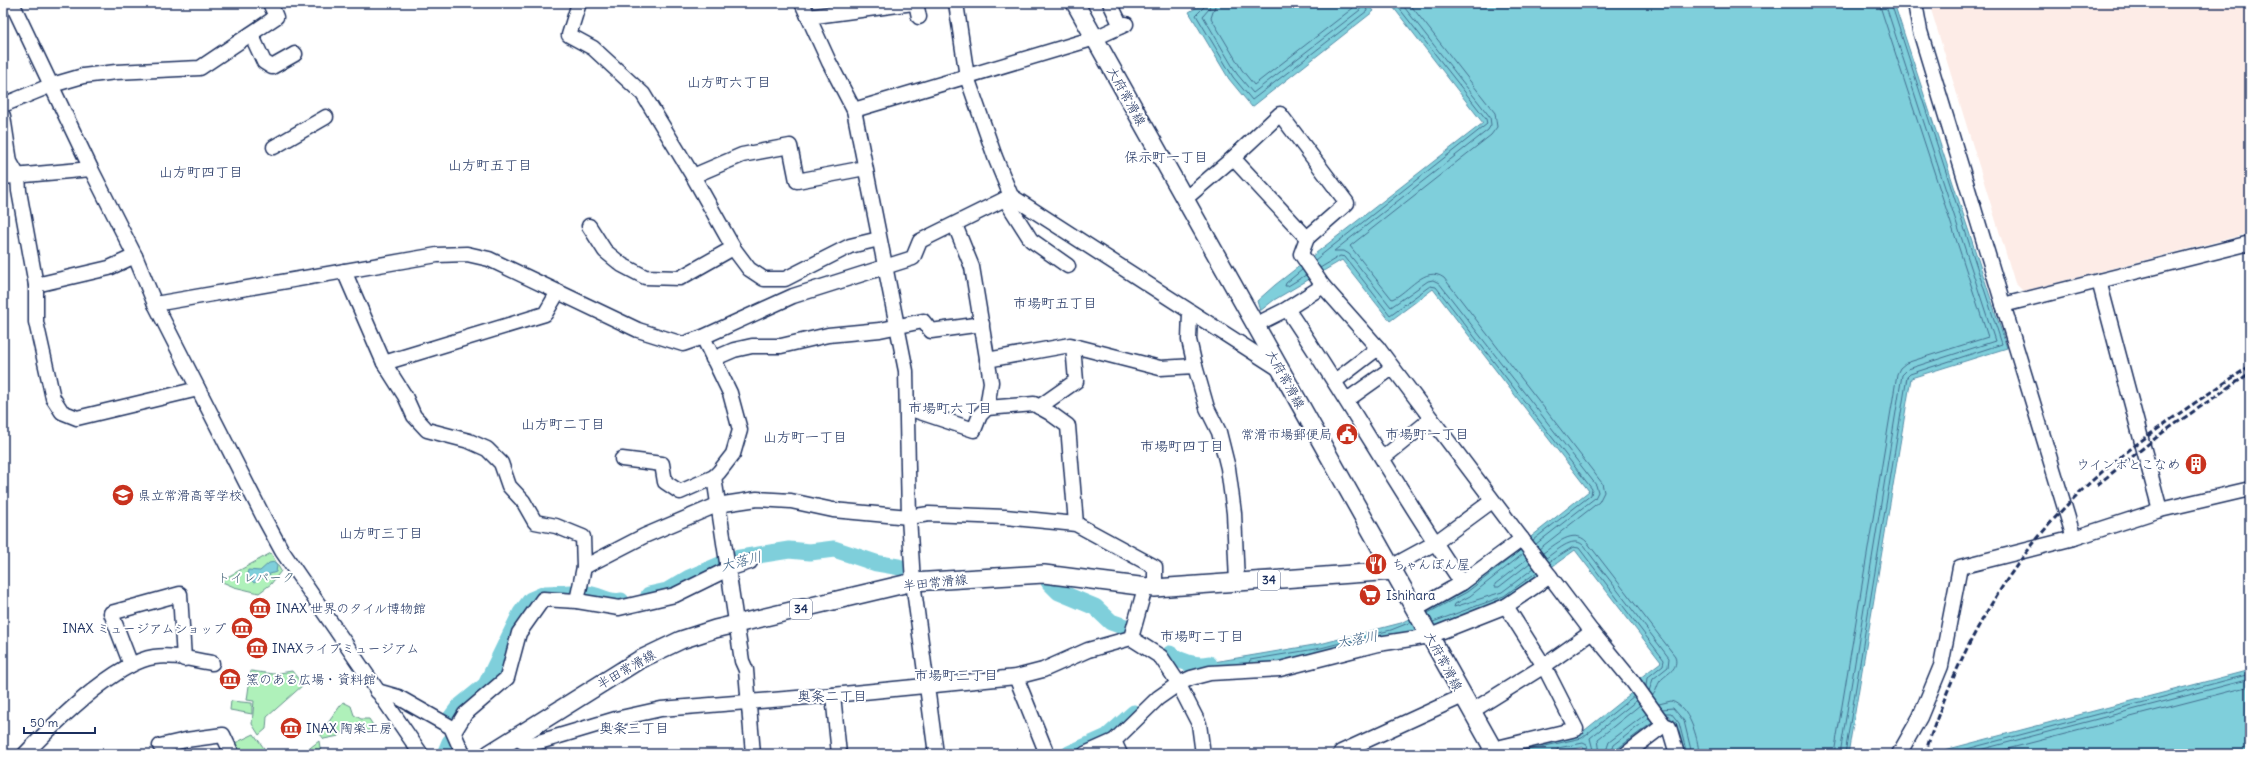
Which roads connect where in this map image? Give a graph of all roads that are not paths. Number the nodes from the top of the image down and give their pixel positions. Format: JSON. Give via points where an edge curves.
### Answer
{"nodes":[{"id":1,"x":12,"y":3,"type":"edge"},
{"id":2,"x":270,"y":3,"type":"edge"},
{"id":3,"x":579,"y":3,"type":"edge"},
{"id":4,"x":802,"y":3,"type":"edge"},
{"id":5,"x":914,"y":3,"type":"edge"},
{"id":6,"x":956,"y":3,"type":"edge"},
{"id":7,"x":1075,"y":3,"type":"edge"},
{"id":8,"x":1110,"y":3,"type":"edge"},
{"id":9,"x":1915,"y":3,"type":"edge"},
{"id":10,"x":808,"y":17,"type":"junction"},
{"id":11,"x":919,"y":17,"type":"dead end"},
{"id":12,"x":251,"y":34,"type":"junction"},
{"id":13,"x":1095,"y":38,"type":"junction"},
{"id":14,"x":295,"y":54,"type":"dead end"},
{"id":15,"x":967,"y":77,"type":"junction"},
{"id":16,"x":52,"y":85,"type":"junction"},
{"id":17,"x":3,"y":105,"type":"edge"},
{"id":18,"x":854,"y":110,"type":"junction"},
{"id":19,"x":3,"y":116,"type":"edge"},
{"id":20,"x":326,"y":117,"type":"dead end"},
{"id":21,"x":274,"y":147,"type":"dead end"},
{"id":22,"x":1233,"y":158,"type":"junction"},
{"id":23,"x":865,"y":168,"type":"junction"},
{"id":24,"x":91,"y":169,"type":"junction"},
{"id":25,"x":18,"y":176,"type":"junction"},
{"id":26,"x":693,"y":176,"type":"junction"},
{"id":27,"x":3,"y":177,"type":"edge"},
{"id":28,"x":1008,"y":198,"type":"junction"},
{"id":29,"x":1185,"y":199,"type":"junction"},
{"id":30,"x":955,"y":224,"type":"junction"},
{"id":31,"x":589,"y":226,"type":"dead end"},
{"id":32,"x":1307,"y":238,"type":"junction"},
{"id":33,"x":879,"y":239,"type":"junction"},
{"id":34,"x":2250,"y":243,"type":"edge"},
{"id":35,"x":733,"y":248,"type":"junction"},
{"id":36,"x":135,"y":256,"type":"junction"},
{"id":37,"x":1068,"y":266,"type":"dead end"},
{"id":38,"x":885,"y":267,"type":"junction"},
{"id":39,"x":344,"y":271,"type":"junction"},
{"id":40,"x":785,"y":278,"type":"junction"},
{"id":41,"x":2099,"y":281,"type":"junction"},
{"id":42,"x":36,"y":285,"type":"junction"},
{"id":43,"x":1323,"y":286,"type":"junction"},
{"id":44,"x":558,"y":292,"type":"junction"},
{"id":45,"x":793,"y":296,"type":"junction"},
{"id":46,"x":155,"y":304,"type":"junction"},
{"id":47,"x":2003,"y":305,"type":"junction"},
{"id":48,"x":1287,"y":309,"type":"junction"},
{"id":49,"x":1190,"y":312,"type":"junction"},
{"id":50,"x":982,"y":324,"type":"junction"},
{"id":51,"x":1255,"y":324,"type":"junction"},
{"id":52,"x":897,"y":326,"type":"junction"},
{"id":53,"x":703,"y":337,"type":"junction"},
{"id":54,"x":1073,"y":346,"type":"junction"},
{"id":55,"x":1378,"y":348,"type":"junction"},
{"id":56,"x":713,"y":359,"type":"junction"},
{"id":57,"x":987,"y":360,"type":"junction"},
{"id":58,"x":384,"y":363,"type":"junction"},
{"id":59,"x":1195,"y":366,"type":"junction"},
{"id":60,"x":1392,"y":368,"type":"junction"},
{"id":61,"x":1281,"y":370,"type":"junction"},
{"id":62,"x":1335,"y":381,"type":"junction"},
{"id":63,"x":198,"y":389,"type":"junction"},
{"id":64,"x":1347,"y":400,"type":"junction"},
{"id":65,"x":1039,"y":407,"type":"junction"},
{"id":66,"x":908,"y":408,"type":"junction"},
{"id":67,"x":987,"y":408,"type":"junction"},
{"id":68,"x":1431,"y":419,"type":"junction"},
{"id":69,"x":1383,"y":458,"type":"junction"},
{"id":70,"x":622,"y":459,"type":"dead end"},
{"id":71,"x":714,"y":477,"type":"junction"},
{"id":72,"x":2250,"y":489,"type":"edge"},
{"id":73,"x":1492,"y":501,"type":"junction"},
{"id":74,"x":718,"y":505,"type":"junction"},
{"id":75,"x":2160,"y":510,"type":"junction"},
{"id":76,"x":909,"y":517,"type":"junction"},
{"id":77,"x":1076,"y":524,"type":"junction"},
{"id":78,"x":2074,"y":538,"type":"junction"},
{"id":79,"x":1522,"y":539,"type":"junction"},
{"id":80,"x":1435,"y":543,"type":"junction"},
{"id":81,"x":750,"y":562,"type":"dead end"},
{"id":82,"x":728,"y":564,"type":"junction"},
{"id":83,"x":584,"y":567,"type":"junction"},
{"id":84,"x":1393,"y":569,"type":"junction"},
{"id":85,"x":1550,"y":576,"type":"junction"},
{"id":86,"x":913,"y":582,"type":"junction"},
{"id":87,"x":1237,"y":583,"type":"junction"},
{"id":88,"x":1462,"y":583,"type":"junction"},
{"id":89,"x":1150,"y":588,"type":"junction"},
{"id":90,"x":577,"y":601,"type":"junction"},
{"id":91,"x":1506,"y":606,"type":"junction"},
{"id":92,"x":1417,"y":612,"type":"junction"},
{"id":93,"x":736,"y":624,"type":"junction"},
{"id":94,"x":1592,"y":632,"type":"junction"},
{"id":95,"x":1429,"y":633,"type":"junction"},
{"id":96,"x":1131,"y":638,"type":"junction"},
{"id":97,"x":184,"y":659,"type":"junction"},
{"id":98,"x":212,"y":663,"type":"dead end"},
{"id":99,"x":131,"y":665,"type":"junction"},
{"id":100,"x":1544,"y":666,"type":"junction"},
{"id":101,"x":1016,"y":677,"type":"junction"},
{"id":102,"x":1176,"y":680,"type":"junction"},
{"id":103,"x":926,"y":686,"type":"junction"},
{"id":104,"x":377,"y":690,"type":"junction"},
{"id":105,"x":833,"y":695,"type":"junction"},
{"id":106,"x":1463,"y":696,"type":"junction"},
{"id":107,"x":748,"y":701,"type":"junction"},
{"id":108,"x":1472,"y":711,"type":"junction"},
{"id":109,"x":1664,"y":725,"type":"junction"},
{"id":110,"x":454,"y":732,"type":"junction"},
{"id":111,"x":516,"y":738,"type":"junction"},
{"id":112,"x":1114,"y":741,"type":"junction"},
{"id":113,"x":160,"y":746,"type":"dead end"},
{"id":114,"x":1492,"y":752,"type":"edge"},
{"id":115,"x":25,"y":754,"type":"edge"},
{"id":116,"x":232,"y":754,"type":"edge"},
{"id":117,"x":421,"y":754,"type":"edge"},
{"id":118,"x":464,"y":754,"type":"edge"},
{"id":119,"x":489,"y":754,"type":"edge"},
{"id":120,"x":524,"y":754,"type":"edge"},
{"id":121,"x":753,"y":754,"type":"edge"},
{"id":122,"x":839,"y":754,"type":"edge"},
{"id":123,"x":936,"y":754,"type":"edge"},
{"id":124,"x":1047,"y":754,"type":"edge"},
{"id":125,"x":1085,"y":754,"type":"edge"},
{"id":126,"x":1120,"y":754,"type":"edge"},
{"id":127,"x":1203,"y":754,"type":"edge"},
{"id":128,"x":1342,"y":754,"type":"edge"},
{"id":129,"x":1626,"y":754,"type":"edge"},
{"id":130,"x":1677,"y":754,"type":"edge"},
{"id":131,"x":1899,"y":754,"type":"edge"}],
"edges":[{"from":1,"to":16,"type":"street"},
{"from":2,"to":12,"type":"street","via":[[276,17]]},
{"from":3,"to":26,"type":"street","via":[[570,35],[593,48],[643,94]]},
{"from":4,"to":10,"type":"street"},
{"from":5,"to":10,"type":"street"},
{"from":5,"to":11,"type":"street"},
{"from":6,"to":15,"type":"street"},
{"from":7,"to":13,"type":"main road","name":"大府常滑線"},
{"from":8,"to":13,"type":"street","via":[[1124,25]]},
{"from":9,"to":47,"type":"street","via":[[1920,31]]},
{"from":10,"to":18,"type":"street"},
{"from":12,"to":14,"type":"street","via":[[264,62],[272,67]]},
{"from":12,"to":16,"type":"street","via":[[200,68],[116,72],[83,76]]},
{"from":13,"to":15,"type":"street"},
{"from":13,"to":29,"type":"main road","name":"大府常滑線"},
{"from":15,"to":18,"type":"street"},
{"from":15,"to":28,"type":"street"},
{"from":16,"to":17,"type":"street"},
{"from":16,"to":24,"type":"street"},
{"from":18,"to":23,"type":"street"},
{"from":19,"to":25,"type":"street","via":[[10,162]]},
{"from":20,"to":21,"type":"street"},
{"from":22,"to":29,"type":"street"},
{"from":22,"to":32,"type":"street"},
{"from":22,"to":32,"type":"street","via":[[1280,114],[1347,203]]},
{"from":23,"to":26,"type":"street","via":[[797,181],[790,146],[742,155]]},
{"from":23,"to":33,"type":"street"},
{"from":24,"to":25,"type":"street"},
{"from":24,"to":36,"type":"street"},
{"from":25,"to":27,"type":"street"},
{"from":25,"to":42,"type":"street"},
{"from":26,"to":35,"type":"street"},
{"from":28,"to":30,"type":"street"},
{"from":28,"to":37,"type":"street","via":[[1031,240]]},
{"from":28,"to":49,"type":"street"},
{"from":29,"to":51,"type":"main road","name":"大府常滑線"},
{"from":30,"to":38,"type":"street","via":[[920,241],[913,258]]},
{"from":30,"to":50,"type":"street","via":[[972,267]]},
{"from":31,"to":35,"type":"street","via":[[605,251],[622,265],[645,277],[680,278]]},
{"from":32,"to":43,"type":"street","via":[[1301,254]]},
{"from":33,"to":38,"type":"street"},
{"from":33,"to":40,"type":"street","via":[[850,246]]},
{"from":34,"to":41,"type":"street"},
{"from":35,"to":40,"type":"street","via":[[748,269],[764,279]]},
{"from":36,"to":42,"type":"street","via":[[109,268]]},
{"from":36,"to":46,"type":"street"},
{"from":38,"to":45,"type":"street"},
{"from":38,"to":52,"type":"street"},
{"from":39,"to":44,"type":"street","via":[[437,255],[467,254],[490,259]]},
{"from":39,"to":46,"type":"street"},
{"from":39,"to":58,"type":"street"},
{"from":40,"to":45,"type":"street"},
{"from":41,"to":47,"type":"street"},
{"from":41,"to":75,"type":"street"},
{"from":42,"to":63,"type":"street","via":[[36,322],[53,398],[62,412],[77,418]]},
{"from":43,"to":48,"type":"street"},
{"from":43,"to":55,"type":"street"},
{"from":44,"to":53,"type":"street","via":[[662,339],[683,344]]},
{"from":44,"to":58,"type":"street","via":[[545,314]]},
{"from":45,"to":53,"type":"street"},
{"from":46,"to":63,"type":"street"},
{"from":47,"to":78,"type":"street"},
{"from":48,"to":51,"type":"street"},
{"from":48,"to":62,"type":"street"},
{"from":49,"to":59,"type":"street","via":[[1189,340]]},
{"from":49,"to":61,"type":"street"},
{"from":50,"to":52,"type":"street","via":[[931,331],[923,321]]},
{"from":50,"to":57,"type":"street"},
{"from":51,"to":61,"type":"main road","name":"大府常滑線"},
{"from":52,"to":56,"type":"street","via":[[828,335],[781,346],[752,346]]},
{"from":52,"to":66,"type":"street","via":[[906,371]]},
{"from":53,"to":56,"type":"street"},
{"from":54,"to":57,"type":"street"},
{"from":54,"to":59,"type":"street","via":[[1160,368]]},
{"from":54,"to":65,"type":"street","via":[[1076,381]]},
{"from":55,"to":60,"type":"street"},
{"from":55,"to":62,"type":"street"},
{"from":56,"to":71,"type":"street","via":[[730,393],[740,430],[733,454]]},
{"from":57,"to":67,"type":"street","via":[[990,382]]},
{"from":58,"to":83,"type":"street","via":[[405,396],[414,416],[427,430],[469,441],[487,449],[501,463],[509,486],[523,501],[535,522],[556,526],[583,537]]},
{"from":59,"to":87,"type":"street","via":[[1206,408],[1219,432],[1228,468],[1234,513]]},
{"from":60,"to":64,"type":"street"},
{"from":60,"to":68,"type":"street"},
{"from":61,"to":84,"type":"main road","name":"大府常滑線"},
{"from":62,"to":64,"type":"street"},
{"from":63,"to":104,"type":"street","via":[[282,551]]},
{"from":64,"to":69,"type":"street"},
{"from":65,"to":67,"type":"street","via":[[1034,404]]},
{"from":65,"to":77,"type":"street","via":[[1068,426]]},
{"from":66,"to":67,"type":"street","via":[[974,430],[980,415]]},
{"from":66,"to":76,"type":"street"},
{"from":68,"to":69,"type":"street"},
{"from":68,"to":73,"type":"street"},
{"from":69,"to":80,"type":"street"},
{"from":70,"to":71,"type":"street","via":[[662,464],[666,482],[680,492]]},
{"from":71,"to":74,"type":"street"},
{"from":72,"to":75,"type":"street"},
{"from":73,"to":79,"type":"street"},
{"from":73,"to":80,"type":"street"},
{"from":74,"to":76,"type":"street","via":[[772,499],[833,510]]},
{"from":74,"to":82,"type":"street"},
{"from":74,"to":83,"type":"street","via":[[644,536]]},
{"from":75,"to":78,"type":"street"},
{"from":76,"to":77,"type":"street","via":[[929,514],[1004,517]]},
{"from":76,"to":86,"type":"street"},
{"from":77,"to":89,"type":"street","via":[[1154,567]]},
{"from":78,"to":131,"type":"street","via":[[1960,567],[1941,666],[1920,717]]},
{"from":79,"to":85,"type":"street"},
{"from":79,"to":88,"type":"street"},
{"from":80,"to":84,"type":"street"},
{"from":80,"to":88,"type":"street"},
{"from":81,"to":82,"type":"street"},
{"from":82,"to":90,"type":"street","via":[[676,595],[619,608]]},
{"from":82,"to":93,"type":"street"},
{"from":83,"to":90,"type":"street"},
{"from":84,"to":87,"type":"main road","name":"半田常滑線","number":"34"},
{"from":84,"to":92,"type":"main road","name":"大府常滑線"},
{"from":85,"to":91,"type":"street"},
{"from":85,"to":94,"type":"street"},
{"from":86,"to":89,"type":"main road","name":"半田常滑線","number":"34","via":[[1044,574]]},
{"from":86,"to":93,"type":"main road","name":"半田常滑線","number":"34"},
{"from":86,"to":103,"type":"street"},
{"from":87,"to":89,"type":"main road","name":"半田常滑線","number":"34"},
{"from":88,"to":92,"type":"street"},
{"from":89,"to":96,"type":"street"},
{"from":90,"to":110,"type":"street","via":[[543,599],[520,633],[507,678],[465,714]]},
{"from":91,"to":95,"type":"street"},
{"from":91,"to":100,"type":"street"},
{"from":92,"to":95,"type":"main road","name":"大府常滑線"},
{"from":93,"to":107,"type":"street","via":[[746,670]]},
{"from":93,"to":111,"type":"main road","name":"半田常滑線","number":"34","via":[[681,640],[639,660]]},
{"from":94,"to":100,"type":"street"},
{"from":94,"to":109,"type":"street"},
{"from":95,"to":102,"type":"street","via":[[1280,669],[1210,673]]},
{"from":95,"to":106,"type":"main road","name":"大府常滑線"},
{"from":96,"to":101,"type":"street","via":[[1088,650],[1043,670]]},
{"from":96,"to":102,"type":"street","via":[[1162,657]]},
{"from":97,"to":98,"type":"street"},
{"from":97,"to":99,"type":"street","via":[[157,656]]},
{"from":97,"to":99,"type":"street","via":[[180,594],[111,613]]},
{"from":99,"to":115,"type":"street","via":[[118,671],[67,713]]},
{"from":100,"to":108,"type":"street"},
{"from":100,"to":114,"type":"street","via":[[1576,729]]},
{"from":101,"to":103,"type":"street"},
{"from":101,"to":124,"type":"street"},
{"from":102,"to":112,"type":"street"},
{"from":102,"to":127,"type":"street","via":[[1199,724]]},
{"from":103,"to":105,"type":"street"},
{"from":103,"to":123,"type":"street"},
{"from":104,"to":110,"type":"street","via":[[428,712],[451,727]]},
{"from":104,"to":117,"type":"street"},
{"from":105,"to":107,"type":"street"},
{"from":105,"to":122,"type":"street"},
{"from":106,"to":108,"type":"main road","name":"大府常滑線"},
{"from":106,"to":128,"type":"street","via":[[1341,752]]},
{"from":107,"to":111,"type":"street","via":[[661,709],[616,719],[530,745]]},
{"from":107,"to":121,"type":"street"},
{"from":108,"to":114,"type":"main road","name":"大府常滑線"},
{"from":109,"to":129,"type":"street"},
{"from":109,"to":130,"type":"street","via":[[1669,727]]},
{"from":110,"to":118,"type":"street"},
{"from":111,"to":119,"type":"main road","name":"半田常滑線","number":"34"},
{"from":111,"to":120,"type":"street"},
{"from":112,"to":125,"type":"street"},
{"from":112,"to":126,"type":"street"},
{"from":113,"to":116,"type":"street","via":[[223,735]]}]}
